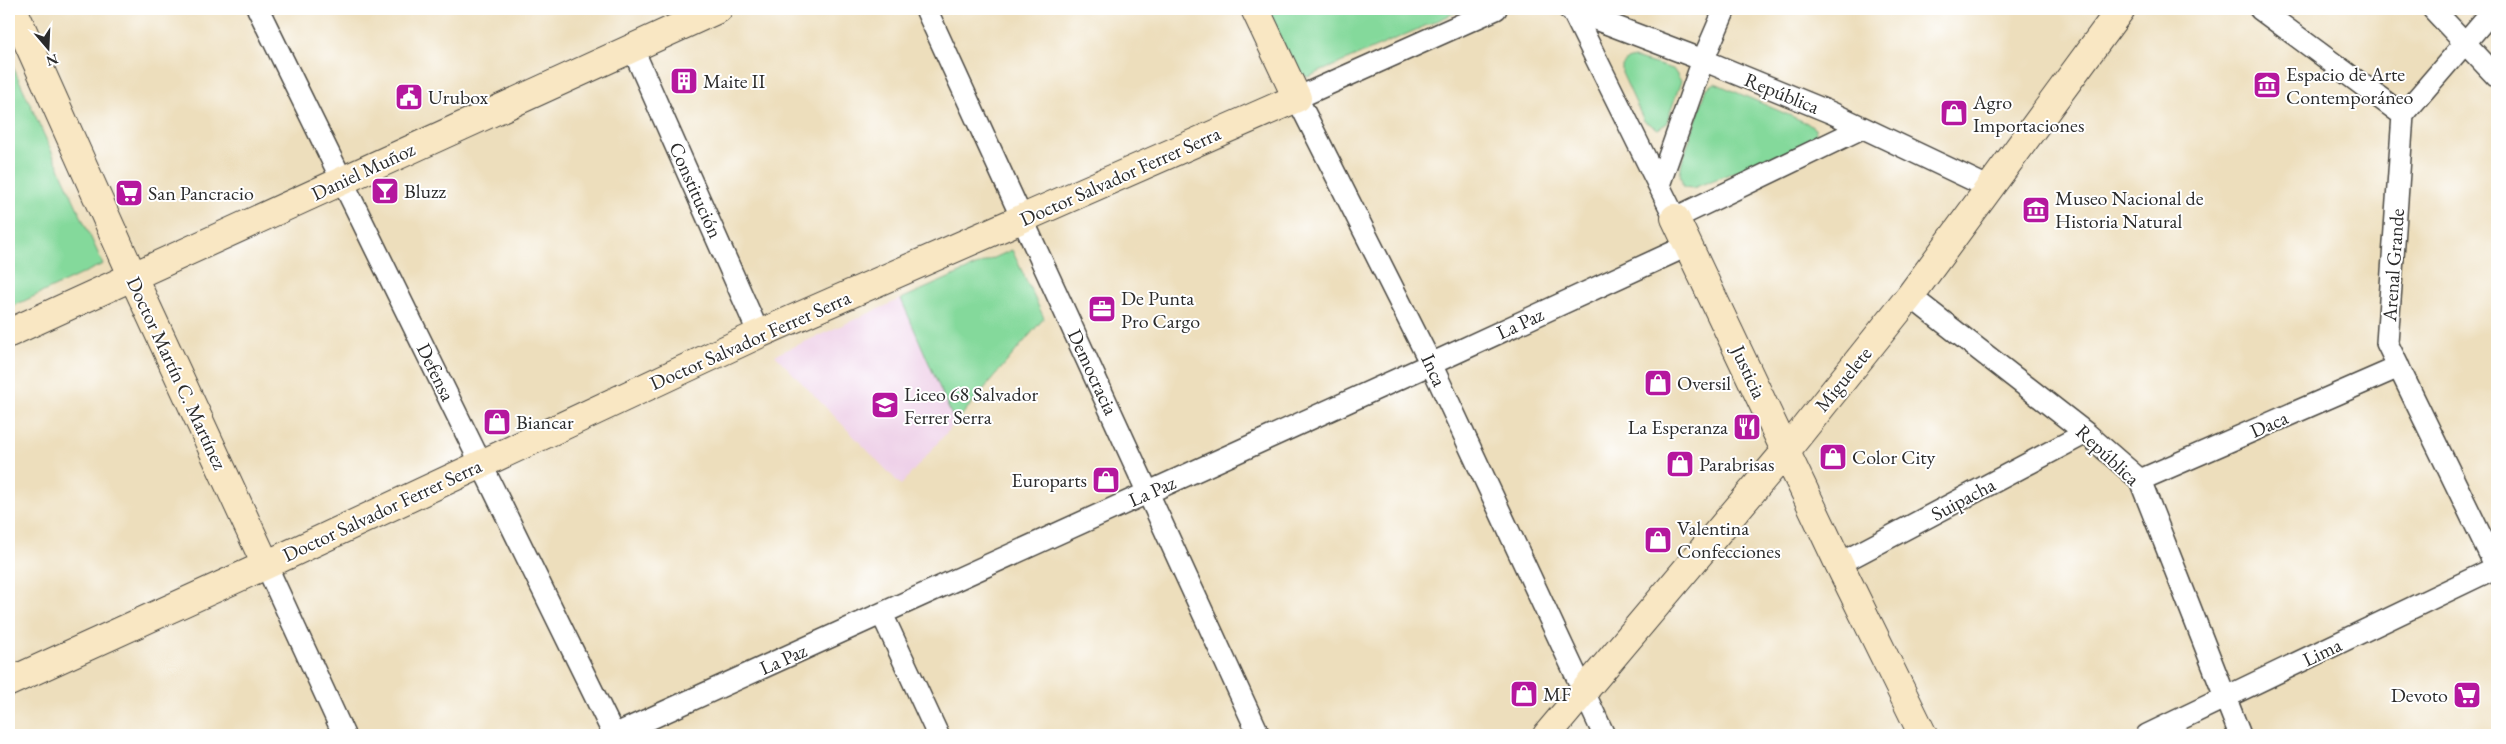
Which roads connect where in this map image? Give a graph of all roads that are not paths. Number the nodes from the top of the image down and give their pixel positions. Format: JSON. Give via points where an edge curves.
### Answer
{"nodes":[{"id":1,"x":13,"y":9,"type":"edge"},
{"id":2,"x":258,"y":9,"type":"edge"},
{"id":3,"x":718,"y":9,"type":"edge"},
{"id":4,"x":926,"y":9,"type":"edge"},
{"id":5,"x":1255,"y":9,"type":"edge"},
{"id":6,"x":1496,"y":9,"type":"edge"},
{"id":7,"x":1571,"y":9,"type":"edge"},
{"id":8,"x":1725,"y":9,"type":"edge"},
{"id":9,"x":2121,"y":9,"type":"edge"},
{"id":10,"x":2260,"y":9,"type":"edge"},
{"id":11,"x":2433,"y":9,"type":"edge"},
{"id":12,"x":2494,"y":9,"type":"edge"},
{"id":13,"x":2466,"y":42,"type":"junction"},
{"id":14,"x":632,"y":47,"type":"junction"},
{"id":15,"x":1703,"y":60,"type":"junction"},
{"id":16,"x":2497,"y":77,"type":"edge"},
{"id":17,"x":1297,"y":98,"type":"junction"},
{"id":18,"x":2403,"y":115,"type":"junction"},
{"id":19,"x":1862,"y":128,"type":"junction"},
{"id":20,"x":342,"y":181,"type":"junction"},
{"id":21,"x":1659,"y":185,"type":"junction"},
{"id":22,"x":1990,"y":188,"type":"junction"},
{"id":23,"x":1675,"y":218,"type":"junction"},
{"id":24,"x":1023,"y":219,"type":"junction"},
{"id":25,"x":1689,"y":245,"type":"junction"},
{"id":26,"x":133,"y":277,"type":"junction"},
{"id":27,"x":1910,"y":296,"type":"junction"},
{"id":28,"x":9,"y":333,"type":"edge"},
{"id":29,"x":760,"y":334,"type":"junction"},
{"id":30,"x":1431,"y":364,"type":"junction"},
{"id":31,"x":2399,"y":367,"type":"junction"},
{"id":32,"x":2086,"y":433,"type":"junction"},
{"id":33,"x":1786,"y":451,"type":"junction"},
{"id":34,"x":481,"y":463,"type":"junction"},
{"id":35,"x":2140,"y":480,"type":"junction"},
{"id":36,"x":1148,"y":492,"type":"junction"},
{"id":37,"x":1839,"y":564,"type":"junction"},
{"id":38,"x":266,"y":566,"type":"junction"},
{"id":39,"x":2497,"y":568,"type":"edge"},
{"id":40,"x":882,"y":614,"type":"junction"},
{"id":41,"x":9,"y":682,"type":"edge"},
{"id":42,"x":1585,"y":692,"type":"junction"},
{"id":43,"x":2225,"y":700,"type":"junction"},
{"id":44,"x":344,"y":735,"type":"edge"},
{"id":45,"x":614,"y":735,"type":"edge"},
{"id":46,"x":938,"y":735,"type":"edge"},
{"id":47,"x":1259,"y":735,"type":"edge"},
{"id":48,"x":1547,"y":735,"type":"edge"},
{"id":49,"x":1604,"y":735,"type":"edge"},
{"id":50,"x":1923,"y":735,"type":"edge"},
{"id":51,"x":2147,"y":735,"type":"edge"},
{"id":52,"x":2240,"y":735,"type":"edge"}],
"edges":[{"from":1,"to":26,"type":"street","name":"Doctor Martín C. Martínez"},
{"from":2,"to":20,"type":"street","name":"Defensa"},
{"from":3,"to":14,"type":"street","name":"Daniel Muñoz"},
{"from":4,"to":24,"type":"street","name":"Democracia"},
{"from":5,"to":17,"type":"street","name":"Inca"},
{"from":6,"to":17,"type":"street","name":"Doctor Salvador Ferrer Serra"},
{"from":7,"to":15,"type":"street","name":"República"},
{"from":7,"to":21,"type":"street","name":"Justicia"},
{"from":8,"to":15,"type":"street"},
{"from":9,"to":22,"type":"street","name":"Miguelete"},
{"from":10,"to":18,"type":"street"},
{"from":11,"to":13,"type":"street"},
{"from":12,"to":13,"type":"street"},
{"from":13,"to":16,"type":"street"},
{"from":13,"to":18,"type":"street"},
{"from":14,"to":20,"type":"street","name":"Daniel Muñoz"},
{"from":14,"to":29,"type":"street","name":"Constitución"},
{"from":15,"to":19,"type":"street","name":"República"},
{"from":15,"to":21,"type":"street"},
{"from":17,"to":24,"type":"street","name":"Doctor Salvador Ferrer Serra"},
{"from":17,"to":30,"type":"street","name":"Inca"},
{"from":18,"to":31,"type":"street","name":"Arenal Grande","via":[[2387,343]]},
{"from":19,"to":22,"type":"street","name":"República"},
{"from":19,"to":23,"type":"street"},
{"from":20,"to":26,"type":"street","name":"Daniel Muñoz"},
{"from":20,"to":34,"type":"street","name":"Defensa"},
{"from":21,"to":23,"type":"street","name":"Justicia"},
{"from":22,"to":27,"type":"street","name":"Miguelete"},
{"from":23,"to":25,"type":"street","name":"Justicia"},
{"from":24,"to":29,"type":"street","name":"Doctor Salvador Ferrer Serra"},
{"from":24,"to":36,"type":"street","name":"Democracia"},
{"from":25,"to":30,"type":"street","name":"La Paz"},
{"from":25,"to":33,"type":"street","name":"Justicia"},
{"from":26,"to":28,"type":"street","name":"Daniel Muñoz"},
{"from":26,"to":38,"type":"street","name":"Doctor Martín C. Martínez"},
{"from":27,"to":32,"type":"street","name":"República"},
{"from":27,"to":33,"type":"street","name":"Miguelete"},
{"from":29,"to":34,"type":"street","name":"Doctor Salvador Ferrer Serra"},
{"from":30,"to":36,"type":"street","name":"La Paz"},
{"from":30,"to":42,"type":"street","name":"Inca"},
{"from":31,"to":35,"type":"street","name":"Daca"},
{"from":31,"to":39,"type":"street","name":"Arenal Grande"},
{"from":32,"to":35,"type":"street","name":"República"},
{"from":32,"to":37,"type":"street","name":"Suipacha"},
{"from":33,"to":37,"type":"street","name":"Justicia"},
{"from":33,"to":42,"type":"street","name":"Miguelete"},
{"from":34,"to":38,"type":"street","name":"Doctor Salvador Ferrer Serra"},
{"from":34,"to":45,"type":"street","name":"Defensa"},
{"from":35,"to":43,"type":"street","name":"República"},
{"from":36,"to":40,"type":"street","name":"La Paz"},
{"from":36,"to":47,"type":"street","name":"Democracia"},
{"from":37,"to":50,"type":"street","name":"Justicia"},
{"from":38,"to":41,"type":"street","name":"Doctor Salvador Ferrer Serra"},
{"from":38,"to":44,"type":"street","name":"Doctor Martín C. Martínez"},
{"from":39,"to":43,"type":"street","name":"Lima"},
{"from":40,"to":45,"type":"street","name":"La Paz"},
{"from":40,"to":46,"type":"street"},
{"from":42,"to":48,"type":"street","name":"Miguelete"},
{"from":42,"to":49,"type":"street","name":"Inca"},
{"from":43,"to":51,"type":"street","name":"Lima"},
{"from":43,"to":52,"type":"street","name":"República"}]}
